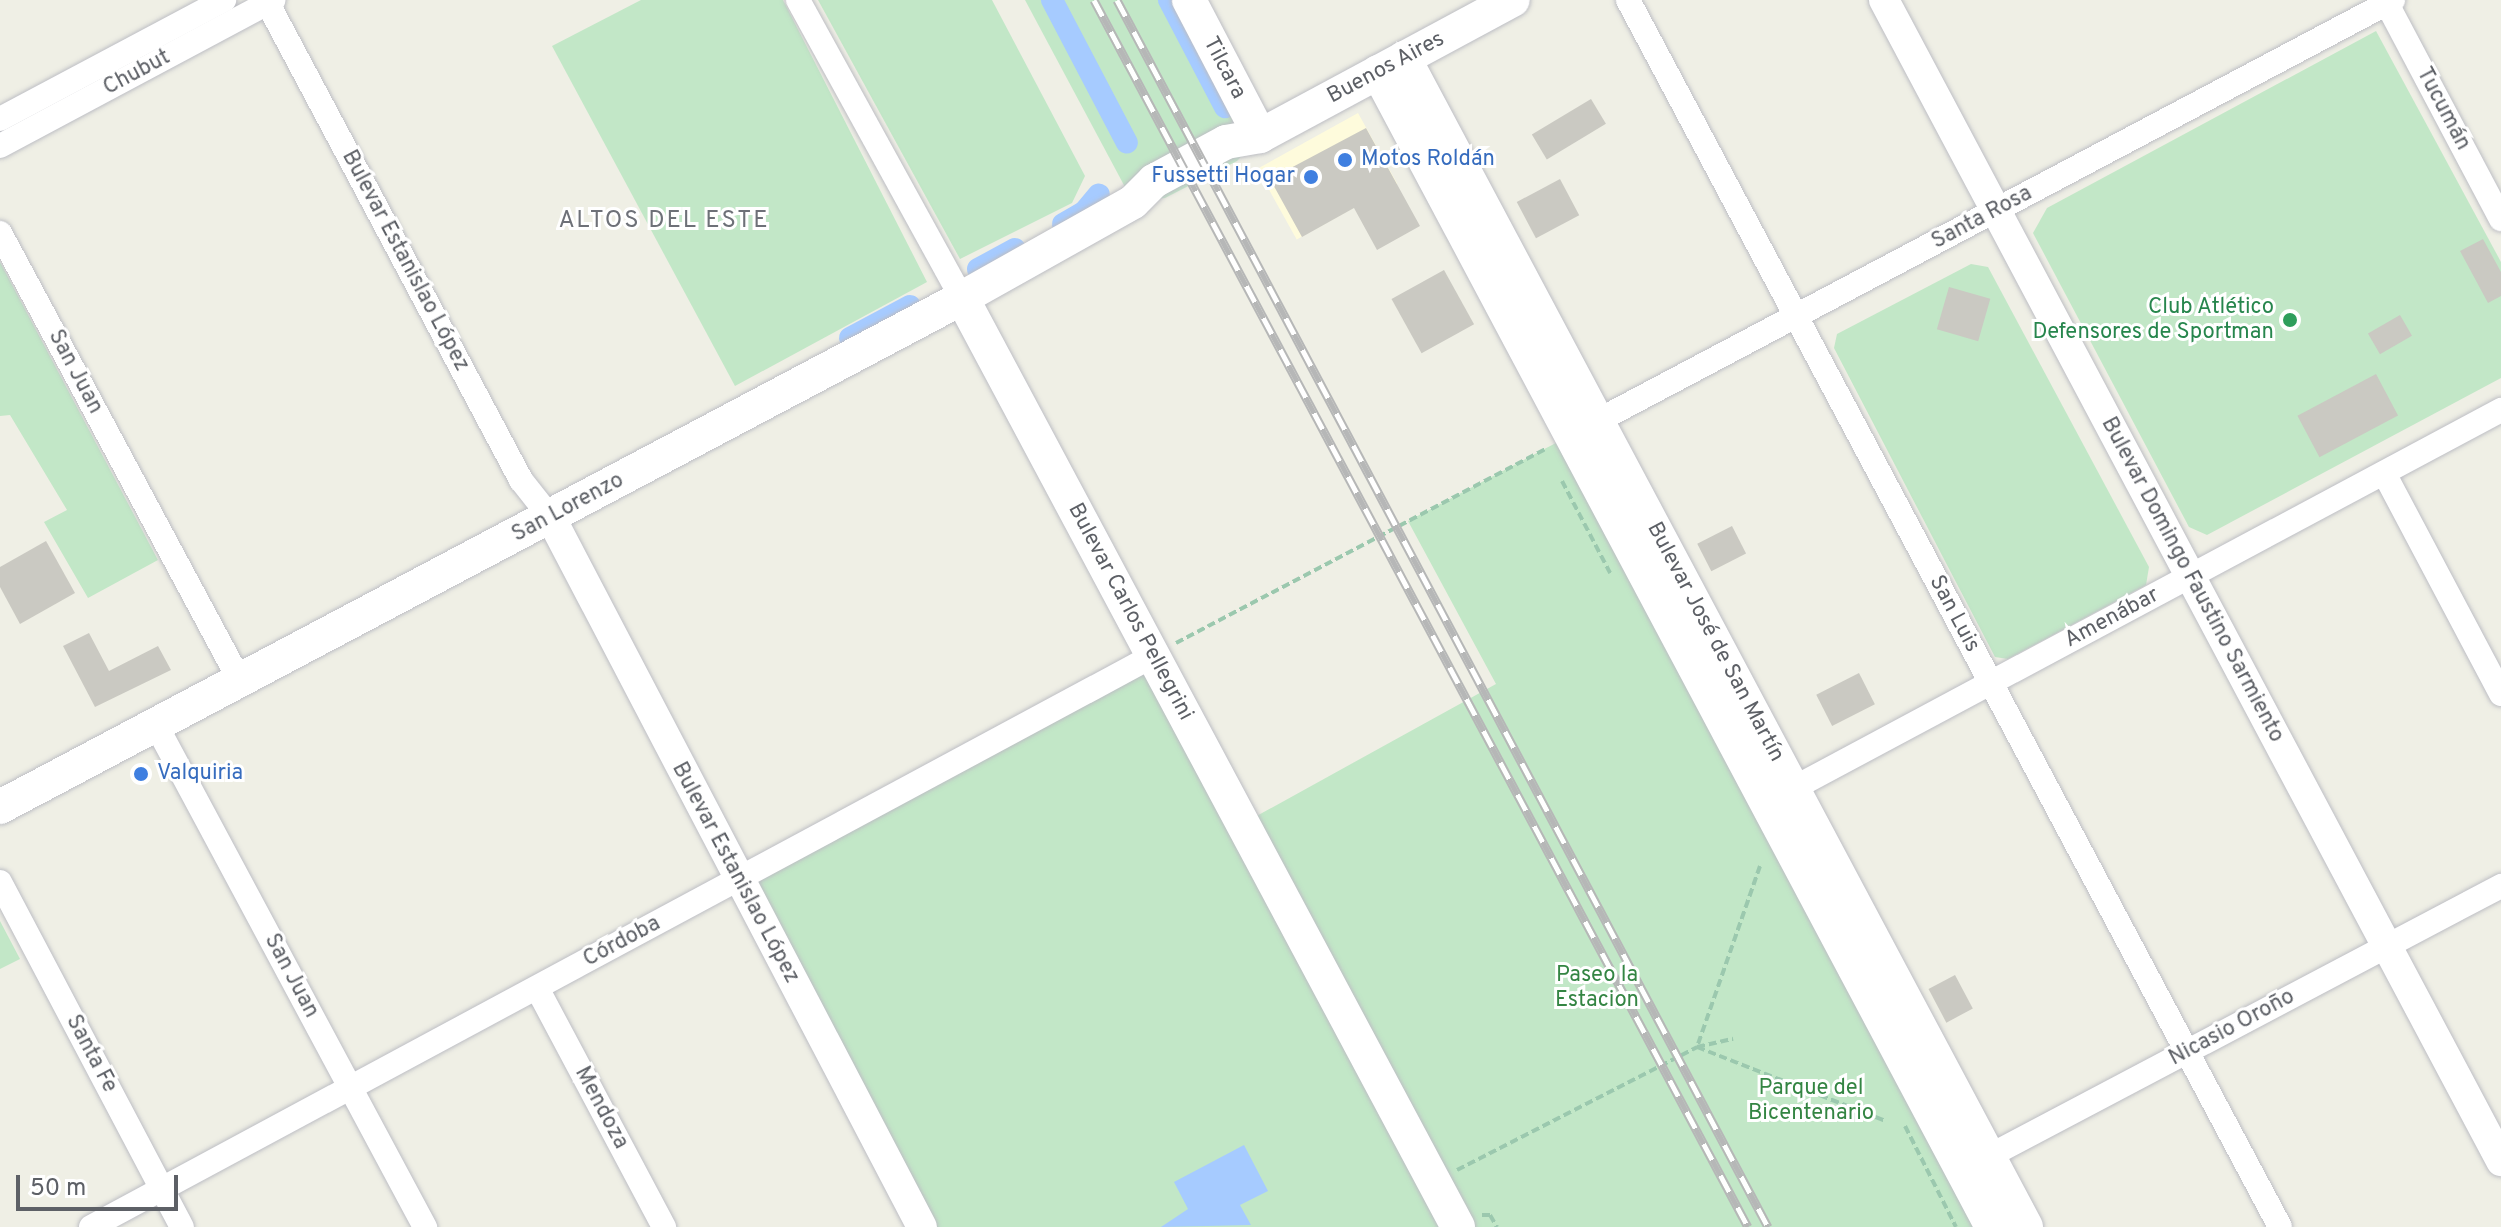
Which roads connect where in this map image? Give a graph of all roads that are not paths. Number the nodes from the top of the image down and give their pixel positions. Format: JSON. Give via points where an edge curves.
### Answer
{"nodes":[{"id":1,"x":224,"y":0,"type":"edge"},
{"id":2,"x":798,"y":0,"type":"edge"},
{"id":3,"x":1189,"y":0,"type":"edge"},
{"id":4,"x":1513,"y":0,"type":"edge"},
{"id":5,"x":1628,"y":0,"type":"edge"},
{"id":6,"x":1884,"y":0,"type":"edge"},
{"id":7,"x":273,"y":1,"type":"edge"},
{"id":8,"x":2388,"y":1,"type":"edge"},
{"id":9,"x":1391,"y":65,"type":"junction"},
{"id":10,"x":0,"y":119,"type":"edge"},
{"id":11,"x":1260,"y":136,"type":"junction"},
{"id":12,"x":0,"y":146,"type":"edge"},
{"id":13,"x":1188,"y":175,"type":"joint"},
{"id":14,"x":1995,"y":210,"type":"junction"},
{"id":15,"x":2501,"y":219,"type":"edge"},
{"id":16,"x":0,"y":233,"type":"edge"},
{"id":17,"x":962,"y":298,"type":"junction"},
{"id":18,"x":1796,"y":316,"type":"junction"},
{"id":19,"x":2501,"y":410,"type":"edge"},
{"id":20,"x":1584,"y":428,"type":"junction"},
{"id":21,"x":2384,"y":473,"type":"junction"},
{"id":22,"x":551,"y":518,"type":"junction"},
{"id":23,"x":2190,"y":576,"type":"junction"},
{"id":24,"x":1153,"y":656,"type":"junction"},
{"id":25,"x":240,"y":681,"type":"junction"},
{"id":26,"x":1990,"y":683,"type":"junction"},
{"id":27,"x":2501,"y":694,"type":"edge"},
{"id":28,"x":156,"y":725,"type":"junction"},
{"id":29,"x":1779,"y":795,"type":"junction"},
{"id":30,"x":0,"y":807,"type":"edge"},
{"id":31,"x":737,"y":880,"type":"junction"},
{"id":32,"x":0,"y":882,"type":"edge"},
{"id":33,"x":2501,"y":886,"type":"edge"},
{"id":34,"x":2387,"y":946,"type":"junction"},
{"id":35,"x":537,"y":988,"type":"junction"},
{"id":36,"x":2187,"y":1052,"type":"junction"},
{"id":37,"x":352,"y":1089,"type":"junction"},
{"id":38,"x":2501,"y":1161,"type":"edge"},
{"id":39,"x":1976,"y":1164,"type":"junction"},
{"id":40,"x":162,"y":1189,"type":"junction"},
{"id":41,"x":91,"y":1227,"type":"edge"},
{"id":42,"x":182,"y":1227,"type":"edge"},
{"id":43,"x":425,"y":1227,"type":"edge"},
{"id":44,"x":664,"y":1227,"type":"edge"},
{"id":45,"x":922,"y":1227,"type":"edge"},
{"id":46,"x":1458,"y":1227,"type":"edge"},
{"id":47,"x":1992,"y":1227,"type":"edge"},
{"id":48,"x":2026,"y":1227,"type":"edge"},
{"id":49,"x":2280,"y":1227,"type":"edge"}],
"edges":[{"from":1,"to":10,"type":"street","name":"Chubut"},
{"from":2,"to":17,"type":"street","name":"Bulevar Carlos Pellegrini"},
{"from":3,"to":11,"type":"main road","name":"Tilcara"},
{"from":4,"to":9,"type":"main road","name":"Buenos Aires"},
{"from":5,"to":18,"type":"street","name":"San Luis"},
{"from":6,"to":14,"type":"street","name":"Bulevar Domingo Faustino Sarmiento"},
{"from":7,"to":12,"type":"street","name":"Chubut"},
{"from":7,"to":22,"type":"street","name":"Bulevar Estanislao López","via":[[534,475]]},
{"from":8,"to":14,"type":"street","name":"Santa Rosa"},
{"from":8,"to":15,"type":"street","name":"Tucumán"},
{"from":9,"to":11,"type":"main road","name":"Buenos Aires"},
{"from":9,"to":20,"type":"main road","name":"Bulevar José de San Martín"},
{"from":11,"to":13,"type":"main road","name":"Buenos Aires","via":[[1237,161]]},
{"from":13,"to":17,"type":"main road","name":"San Lorenzo","via":[[1165,198],[1133,202]]},
{"from":14,"to":18,"type":"street","name":"Santa Rosa"},
{"from":14,"to":23,"type":"street","name":"Bulevar Domingo Faustino Sarmiento"},
{"from":16,"to":25,"type":"street","name":"San Juan"},
{"from":17,"to":22,"type":"main road","name":"San Lorenzo"},
{"from":17,"to":24,"type":"main road","name":"Bulevar Carlos Pellegrini"},
{"from":18,"to":20,"type":"street","name":"Santa Rosa"},
{"from":18,"to":26,"type":"street","name":"San Luis"},
{"from":19,"to":21,"type":"street","name":"Amenábar"},
{"from":20,"to":29,"type":"main road","name":"Bulevar José de San Martín"},
{"from":21,"to":23,"type":"street","name":"Amenábar"},
{"from":21,"to":27,"type":"street"},
{"from":22,"to":25,"type":"main road","name":"San Lorenzo"},
{"from":22,"to":31,"type":"street","name":"Bulevar Estanislao López"},
{"from":23,"to":26,"type":"street","name":"Amenábar"},
{"from":23,"to":34,"type":"street","name":"Bulevar Domingo Faustino Sarmiento"},
{"from":24,"to":31,"type":"street","name":"Córdoba"},
{"from":24,"to":46,"type":"main road","name":"Bulevar Carlos Pellegrini"},
{"from":25,"to":28,"type":"main road","name":"San Lorenzo"},
{"from":26,"to":29,"type":"street","name":"Amenábar"},
{"from":26,"to":36,"type":"street","name":"San Luis"},
{"from":28,"to":30,"type":"main road","name":"San Lorenzo"},
{"from":28,"to":37,"type":"street","name":"San Juan"},
{"from":29,"to":39,"type":"main road","name":"Bulevar José de San Martín"},
{"from":31,"to":35,"type":"street","name":"Córdoba"},
{"from":31,"to":45,"type":"street","name":"Bulevar Estanislao López"},
{"from":32,"to":40,"type":"street","name":"Santa Fe"},
{"from":33,"to":34,"type":"street","name":"Nicasio Oroño"},
{"from":34,"to":36,"type":"street","name":"Nicasio Oroño"},
{"from":34,"to":38,"type":"street","name":"Bulevar Domingo Faustino Sarmiento"},
{"from":35,"to":37,"type":"street","name":"Córdoba"},
{"from":35,"to":44,"type":"street","name":"Mendoza"},
{"from":36,"to":39,"type":"street","name":"Nicasio Oroño"},
{"from":36,"to":49,"type":"street","name":"San Luis"},
{"from":37,"to":40,"type":"street","name":"Córdoba"},
{"from":37,"to":43,"type":"street","name":"San Juan"},
{"from":39,"to":47,"type":"main road","name":"Bulevar José de San Martín"},
{"from":39,"to":48,"type":"main road","name":"Bulevar José de San Martín"},
{"from":40,"to":41,"type":"street","name":"Córdoba"},
{"from":40,"to":42,"type":"street","name":"Santa Fe"}]}
